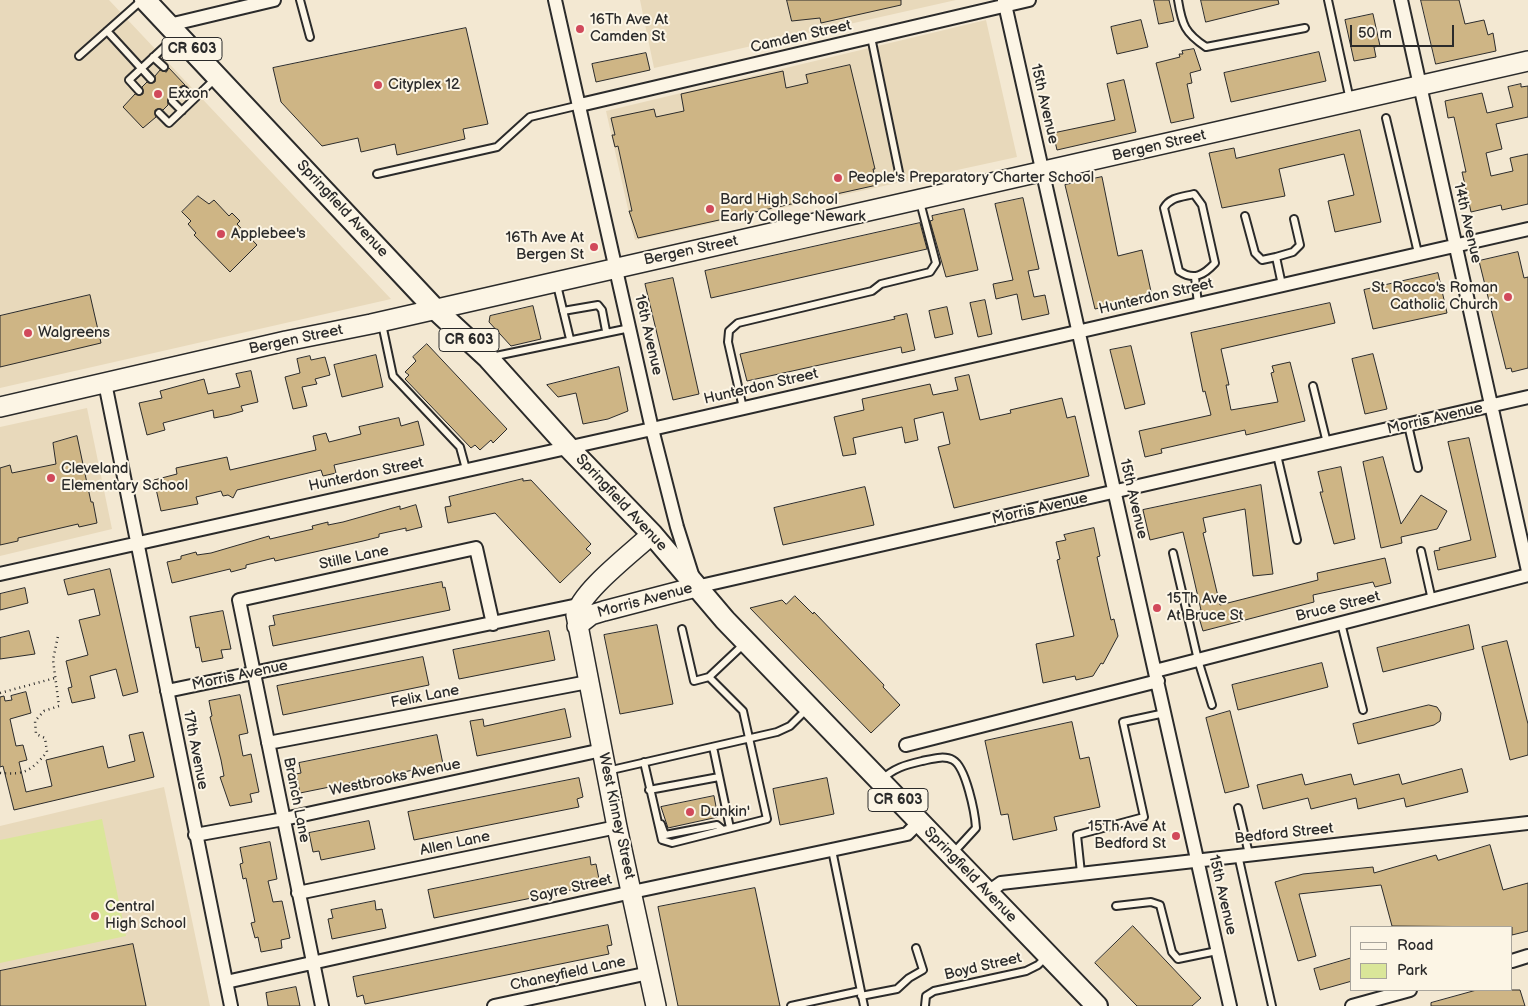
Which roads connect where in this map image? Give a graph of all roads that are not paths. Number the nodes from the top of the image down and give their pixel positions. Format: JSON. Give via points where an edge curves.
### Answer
{"nodes":[{"id":1,"x":144,"y":0,"type":"edge"},
{"id":2,"x":274,"y":0,"type":"edge"},
{"id":3,"x":300,"y":0,"type":"edge"},
{"id":4,"x":555,"y":0,"type":"edge"},
{"id":5,"x":1029,"y":0,"type":"edge"},
{"id":6,"x":1178,"y":0,"type":"edge"},
{"id":7,"x":1328,"y":0,"type":"edge"},
{"id":8,"x":1401,"y":0,"type":"edge"},
{"id":9,"x":1004,"y":3,"type":"edge"},
{"id":10,"x":1305,"y":28,"type":"dead end"},
{"id":11,"x":173,"y":30,"type":"junction"},
{"id":12,"x":107,"y":31,"type":"junction"},
{"id":13,"x":310,"y":37,"type":"dead end"},
{"id":14,"x":870,"y":37,"type":"junction"},
{"id":15,"x":79,"y":56,"type":"dead end"},
{"id":16,"x":153,"y":57,"type":"junction"},
{"id":17,"x":1528,"y":61,"type":"edge"},
{"id":18,"x":142,"y":68,"type":"junction"},
{"id":19,"x":164,"y":68,"type":"dead end"},
{"id":20,"x":217,"y":76,"type":"junction"},
{"id":21,"x":152,"y":79,"type":"dead end"},
{"id":22,"x":1420,"y":85,"type":"junction"},
{"id":23,"x":184,"y":90,"type":"dead end"},
{"id":24,"x":139,"y":91,"type":"dead end"},
{"id":25,"x":193,"y":100,"type":"junction"},
{"id":26,"x":172,"y":101,"type":"dead end"},
{"id":27,"x":1350,"y":101,"type":"junction"},
{"id":28,"x":580,"y":105,"type":"junction"},
{"id":29,"x":182,"y":111,"type":"junction"},
{"id":30,"x":159,"y":113,"type":"dead end"},
{"id":31,"x":1386,"y":118,"type":"dead end"},
{"id":32,"x":1043,"y":173,"type":"junction"},
{"id":33,"x":377,"y":174,"type":"dead end"},
{"id":34,"x":900,"y":177,"type":"dead end"},
{"id":35,"x":920,"y":200,"type":"junction"},
{"id":36,"x":1245,"y":216,"type":"dead end"},
{"id":37,"x":1294,"y":219,"type":"dead end"},
{"id":38,"x":1528,"y":229,"type":"edge"},
{"id":39,"x":1454,"y":245,"type":"junction"},
{"id":40,"x":1418,"y":253,"type":"junction"},
{"id":41,"x":1276,"y":256,"type":"junction"},
{"id":42,"x":616,"y":268,"type":"junction"},
{"id":43,"x":1195,"y":277,"type":"junction"},
{"id":44,"x":556,"y":281,"type":"junction"},
{"id":45,"x":1282,"y":285,"type":"junction"},
{"id":46,"x":1198,"y":304,"type":"junction"},
{"id":47,"x":435,"y":309,"type":"junction"},
{"id":48,"x":563,"y":311,"type":"junction"},
{"id":49,"x":381,"y":321,"type":"junction"},
{"id":50,"x":630,"y":328,"type":"junction"},
{"id":51,"x":606,"y":331,"type":"junction"},
{"id":52,"x":1079,"y":331,"type":"junction"},
{"id":53,"x":570,"y":339,"type":"junction"},
{"id":54,"x":488,"y":358,"type":"junction"},
{"id":55,"x":105,"y":384,"type":"junction"},
{"id":56,"x":1313,"y":386,"type":"dead end"},
{"id":57,"x":1528,"y":397,"type":"edge"},
{"id":58,"x":1493,"y":405,"type":"junction"},
{"id":59,"x":0,"y":407,"type":"edge"},
{"id":60,"x":743,"y":408,"type":"junction"},
{"id":61,"x":1408,"y":425,"type":"junction"},
{"id":62,"x":652,"y":429,"type":"junction"},
{"id":63,"x":1327,"y":443,"type":"junction"},
{"id":64,"x":568,"y":447,"type":"junction"},
{"id":65,"x":1277,"y":455,"type":"junction"},
{"id":66,"x":1418,"y":468,"type":"dead end"},
{"id":67,"x":466,"y":470,"type":"junction"},
{"id":68,"x":1114,"y":492,"type":"junction"},
{"id":69,"x":652,"y":534,"type":"junction"},
{"id":70,"x":1297,"y":540,"type":"dead end"},
{"id":71,"x":137,"y":542,"type":"junction"},
{"id":72,"x":1421,"y":551,"type":"dead end"},
{"id":73,"x":1172,"y":553,"type":"dead end"},
{"id":74,"x":1528,"y":571,"type":"edge"},
{"id":75,"x":0,"y":574,"type":"edge"},
{"id":76,"x":1528,"y":575,"type":"edge"},
{"id":77,"x":696,"y":587,"type":"junction"},
{"id":78,"x":239,"y":600,"type":"joint"},
{"id":79,"x":1432,"y":600,"type":"junction"},
{"id":80,"x":578,"y":605,"type":"junction"},
{"id":81,"x":1341,"y":623,"type":"junction"},
{"id":82,"x":493,"y":624,"type":"junction"},
{"id":83,"x":577,"y":626,"type":"junction"},
{"id":84,"x":682,"y":630,"type":"dead end"},
{"id":85,"x":746,"y":642,"type":"junction"},
{"id":86,"x":1198,"y":660,"type":"junction"},
{"id":87,"x":254,"y":673,"type":"junction"},
{"id":88,"x":1156,"y":676,"type":"junction"},
{"id":89,"x":709,"y":677,"type":"junction"},
{"id":90,"x":588,"y":682,"type":"junction"},
{"id":91,"x":167,"y":691,"type":"junction"},
{"id":92,"x":1212,"y":705,"type":"dead end"},
{"id":93,"x":809,"y":707,"type":"junction"},
{"id":94,"x":1363,"y":710,"type":"dead end"},
{"id":95,"x":1165,"y":713,"type":"junction"},
{"id":96,"x":750,"y":738,"type":"junction"},
{"id":97,"x":268,"y":744,"type":"junction"},
{"id":98,"x":906,"y":745,"type":"dead end"},
{"id":99,"x":713,"y":747,"type":"junction"},
{"id":100,"x":602,"y":750,"type":"junction"},
{"id":101,"x":644,"y":762,"type":"junction"},
{"id":102,"x":606,"y":771,"type":"junction"},
{"id":103,"x":719,"y":776,"type":"junction"},
{"id":104,"x":880,"y":781,"type":"junction"},
{"id":105,"x":649,"y":790,"type":"junction"},
{"id":106,"x":1238,"y":808,"type":"dead end"},
{"id":107,"x":284,"y":819,"type":"junction"},
{"id":108,"x":919,"y":822,"type":"junction"},
{"id":109,"x":1528,"y":823,"type":"edge"},
{"id":110,"x":617,"y":826,"type":"junction"},
{"id":111,"x":730,"y":828,"type":"junction"},
{"id":112,"x":195,"y":835,"type":"junction"},
{"id":113,"x":832,"y":850,"type":"junction"},
{"id":114,"x":1243,"y":854,"type":"junction"},
{"id":115,"x":951,"y":855,"type":"junction"},
{"id":116,"x":1197,"y":860,"type":"junction"},
{"id":117,"x":1081,"y":873,"type":"junction"},
{"id":118,"x":632,"y":892,"type":"junction"},
{"id":119,"x":298,"y":893,"type":"junction"},
{"id":120,"x":987,"y":893,"type":"junction"},
{"id":121,"x":1116,"y":906,"type":"dead end"},
{"id":122,"x":916,"y":948,"type":"dead end"},
{"id":123,"x":1217,"y":951,"type":"junction"},
{"id":124,"x":1048,"y":956,"type":"junction"},
{"id":125,"x":1528,"y":956,"type":"edge"},
{"id":126,"x":1513,"y":961,"type":"edge"},
{"id":127,"x":313,"y":964,"type":"junction"},
{"id":128,"x":649,"y":973,"type":"junction"},
{"id":129,"x":226,"y":982,"type":"junction"},
{"id":130,"x":1406,"y":991,"type":"edge"},
{"id":131,"x":861,"y":993,"type":"junction"},
{"id":132,"x":924,"y":1004,"type":"edge"},
{"id":133,"x":230,"y":1006,"type":"edge"},
{"id":134,"x":322,"y":1006,"type":"edge"},
{"id":135,"x":494,"y":1006,"type":"edge"},
{"id":136,"x":656,"y":1006,"type":"edge"},
{"id":137,"x":791,"y":1006,"type":"edge"},
{"id":138,"x":864,"y":1006,"type":"edge"},
{"id":139,"x":1097,"y":1006,"type":"edge"},
{"id":140,"x":1230,"y":1006,"type":"edge"},
{"id":141,"x":1272,"y":1006,"type":"edge"},
{"id":142,"x":1352,"y":1006,"type":"edge"}],
"edges":[{"from":1,"to":11,"type":"main road","name":"Springfield Avenue","number":"CR 603"},
{"from":1,"to":12,"type":"lane"},
{"from":2,"to":11,"type":"street"},
{"from":3,"to":13,"type":"lane"},
{"from":4,"to":28,"type":"street","name":"16th Avenue"},
{"from":5,"to":9,"type":"street","name":"Camden Street"},
{"from":6,"to":10,"type":"lane","via":[[1182,24],[1192,38],[1206,47]]},
{"from":7,"to":27,"type":"lane"},
{"from":8,"to":22,"type":"street","name":"14th Avenue"},
{"from":9,"to":14,"type":"street","name":"Camden Street"},
{"from":9,"to":32,"type":"street","name":"15th Avenue"},
{"from":11,"to":16,"type":"lane"},
{"from":11,"to":20,"type":"main road","name":"Springfield Avenue","number":"CR 603"},
{"from":12,"to":15,"type":"lane"},
{"from":12,"to":18,"type":"lane"},
{"from":14,"to":28,"type":"street","name":"Camden Street"},
{"from":14,"to":34,"type":"lane"},
{"from":16,"to":18,"type":"lane"},
{"from":16,"to":19,"type":"lane"},
{"from":17,"to":22,"type":"main road","name":"Bergen Street"},
{"from":18,"to":21,"type":"lane"},
{"from":18,"to":24,"type":"lane","via":[[129,80]]},
{"from":20,"to":25,"type":"lane"},
{"from":20,"to":47,"type":"main road","name":"Springfield Avenue","number":"CR 603"},
{"from":22,"to":27,"type":"main road","name":"Bergen Street"},
{"from":22,"to":39,"type":"street","name":"14th Avenue"},
{"from":23,"to":25,"type":"lane"},
{"from":25,"to":29,"type":"lane"},
{"from":26,"to":29,"type":"lane"},
{"from":27,"to":32,"type":"main road","name":"Bergen Street"},
{"from":28,"to":33,"type":"lane","via":[[530,116],[497,147]]},
{"from":28,"to":42,"type":"street","name":"16th Avenue"},
{"from":29,"to":30,"type":"lane","via":[[169,123]]},
{"from":31,"to":40,"type":"lane"},
{"from":32,"to":35,"type":"main road","name":"Bergen Street"},
{"from":32,"to":52,"type":"street","name":"15th Avenue"},
{"from":35,"to":42,"type":"main road","name":"Bergen Street"},
{"from":35,"to":60,"type":"lane","via":[[936,263],[930,272],[881,284],[872,291],[738,323],[729,331],[728,342]]},
{"from":36,"to":41,"type":"lane","via":[[1254,254],[1262,260]]},
{"from":37,"to":41,"type":"lane","via":[[1300,245],[1293,252]]},
{"from":38,"to":39,"type":"street","name":"Hunterdon Street"},
{"from":39,"to":40,"type":"street","name":"Hunterdon Street"},
{"from":39,"to":58,"type":"street","name":"14th Avenue"},
{"from":40,"to":45,"type":"street","name":"Hunterdon Street"},
{"from":41,"to":45,"type":"lane"},
{"from":42,"to":44,"type":"main road","name":"Bergen Street"},
{"from":42,"to":50,"type":"street","name":"16th Avenue"},
{"from":43,"to":43,"type":"lane","via":[[1215,263],[1202,205],[1194,194],[1167,202],[1164,208],[1179,271]]},
{"from":43,"to":46,"type":"lane"},
{"from":44,"to":47,"type":"main road","name":"Bergen Street"},
{"from":44,"to":48,"type":"lane"},
{"from":45,"to":46,"type":"street","name":"Hunterdon Street"},
{"from":46,"to":52,"type":"street","name":"Hunterdon Street"},
{"from":47,"to":49,"type":"main road","name":"Bergen Street"},
{"from":47,"to":54,"type":"main road","name":"Springfield Avenue","number":"CR 603"},
{"from":48,"to":51,"type":"lane","via":[[598,305]]},
{"from":48,"to":53,"type":"lane"},
{"from":49,"to":55,"type":"main road","name":"Bergen Street"},
{"from":49,"to":67,"type":"lane","via":[[393,376],[460,447]]},
{"from":50,"to":51,"type":"lane"},
{"from":50,"to":62,"type":"street","name":"16th Avenue"},
{"from":51,"to":53,"type":"lane"},
{"from":52,"to":60,"type":"street","name":"Hunterdon Street"},
{"from":52,"to":68,"type":"street","name":"15th Avenue"},
{"from":53,"to":54,"type":"lane"},
{"from":54,"to":64,"type":"main road","name":"Springfield Avenue","number":"CR 603"},
{"from":55,"to":59,"type":"main road","name":"Bergen Street"},
{"from":55,"to":71,"type":"street","name":"17th Avenue"},
{"from":56,"to":63,"type":"lane"},
{"from":57,"to":58,"type":"street","name":"Morris Avenue"},
{"from":58,"to":61,"type":"street","name":"Morris Avenue"},
{"from":58,"to":74,"type":"street","name":"14th Avenue"},
{"from":60,"to":62,"type":"street","name":"Hunterdon Street"},
{"from":61,"to":63,"type":"street","name":"Morris Avenue"},
{"from":61,"to":66,"type":"lane"},
{"from":62,"to":64,"type":"street","name":"Hunterdon Street"},
{"from":62,"to":77,"type":"street","name":"16th Avenue"},
{"from":63,"to":65,"type":"street","name":"Morris Avenue"},
{"from":64,"to":67,"type":"street","name":"Hunterdon Street"},
{"from":64,"to":69,"type":"main road","name":"Springfield Avenue","number":"CR 603"},
{"from":65,"to":68,"type":"street","name":"Morris Avenue"},
{"from":65,"to":70,"type":"lane"},
{"from":67,"to":71,"type":"street","name":"Hunterdon Street"},
{"from":68,"to":77,"type":"street","name":"Morris Avenue"},
{"from":68,"to":88,"type":"street","name":"15th Avenue"},
{"from":69,"to":77,"type":"main road","name":"Springfield Avenue","number":"CR 603"},
{"from":69,"to":80,"type":"main road","name":"Morris Avenue"},
{"from":71,"to":75,"type":"street","name":"Hunterdon Street"},
{"from":71,"to":91,"type":"street","name":"17th Avenue"},
{"from":72,"to":79,"type":"lane"},
{"from":73,"to":86,"type":"lane"},
{"from":76,"to":79,"type":"street","name":"Bruce Street"},
{"from":77,"to":83,"type":"main road","name":"Morris Avenue","via":[[591,615]]},
{"from":77,"to":85,"type":"main road","name":"Springfield Avenue","number":"CR 603"},
{"from":78,"to":82,"type":"street","name":"Stille Lane","via":[[476,548]]},
{"from":78,"to":87,"type":"street","name":"Branch Lane"},
{"from":79,"to":81,"type":"street","name":"Bruce Street"},
{"from":80,"to":82,"type":"street","name":"Morris Avenue"},
{"from":80,"to":83,"type":"main road","name":"Morris Avenue"},
{"from":81,"to":86,"type":"street","name":"Bruce Street"},
{"from":81,"to":94,"type":"lane"},
{"from":82,"to":87,"type":"street","name":"Morris Avenue"},
{"from":83,"to":90,"type":"main road","name":"West Kinney Street"},
{"from":84,"to":89,"type":"lane","via":[[694,681]]},
{"from":85,"to":89,"type":"lane"},
{"from":85,"to":93,"type":"main road","name":"Springfield Avenue","number":"CR 603"},
{"from":86,"to":88,"type":"street","name":"Bruce Street"},
{"from":86,"to":92,"type":"lane"},
{"from":87,"to":91,"type":"street","name":"Morris Avenue"},
{"from":87,"to":97,"type":"street","name":"Branch Lane"},
{"from":88,"to":95,"type":"street","name":"15th Avenue"},
{"from":88,"to":98,"type":"street","name":"Bruce Street"},
{"from":89,"to":96,"type":"lane","via":[[743,711]]},
{"from":90,"to":97,"type":"street","name":"Felix Lane"},
{"from":90,"to":100,"type":"main road","name":"West Kinney Street"},
{"from":91,"to":112,"type":"street","name":"17th Avenue"},
{"from":93,"to":96,"type":"lane","via":[[790,726]]},
{"from":93,"to":104,"type":"main road","name":"Springfield Avenue","number":"CR 603"},
{"from":95,"to":116,"type":"street","name":"15th Avenue"},
{"from":95,"to":117,"type":"lane","via":[[1123,722],[1144,817],[1076,835]]},
{"from":96,"to":99,"type":"lane"},
{"from":96,"to":111,"type":"lane","via":[[767,819]]},
{"from":97,"to":107,"type":"street","name":"Branch Lane"},
{"from":99,"to":101,"type":"lane"},
{"from":99,"to":103,"type":"lane"},
{"from":100,"to":102,"type":"main road","name":"West Kinney Street"},
{"from":100,"to":107,"type":"street","name":"Westbrooks Avenue"},
{"from":101,"to":102,"type":"lane"},
{"from":101,"to":105,"type":"lane"},
{"from":102,"to":110,"type":"main road","name":"West Kinney Street"},
{"from":103,"to":105,"type":"lane"},
{"from":103,"to":111,"type":"lane"},
{"from":104,"to":108,"type":"main road","name":"Springfield Avenue","number":"CR 603"},
{"from":104,"to":115,"type":"lane","via":[[898,767],[911,763],[944,757],[958,763],[963,771],[976,828]]},
{"from":105,"to":111,"type":"lane","via":[[659,835],[666,842]]},
{"from":106,"to":114,"type":"lane"},
{"from":107,"to":112,"type":"street","name":"Westbrooks Avenue"},
{"from":107,"to":119,"type":"street","name":"Branch Lane"},
{"from":108,"to":113,"type":"street","name":"Sayre Street","via":[[907,834]]},
{"from":108,"to":115,"type":"main road","name":"Springfield Avenue","number":"CR 603"},
{"from":109,"to":114,"type":"street","name":"Bedford Street"},
{"from":110,"to":118,"type":"main road","name":"West Kinney Street"},
{"from":110,"to":119,"type":"street","name":"Allen Lane"},
{"from":112,"to":129,"type":"street","name":"17th Avenue"},
{"from":113,"to":118,"type":"street","name":"Sayre Street"},
{"from":113,"to":131,"type":"lane"},
{"from":114,"to":116,"type":"street","name":"Bedford Street"},
{"from":114,"to":141,"type":"lane"},
{"from":115,"to":120,"type":"main road","name":"Springfield Avenue","number":"CR 603"},
{"from":116,"to":117,"type":"street","name":"Bedford Street"},
{"from":116,"to":123,"type":"street","name":"15th Avenue"},
{"from":117,"to":120,"type":"street","name":"Bedford Street","via":[[1002,883]]},
{"from":118,"to":127,"type":"street","name":"Sayre Street"},
{"from":118,"to":128,"type":"main road","name":"West Kinney Street"},
{"from":119,"to":127,"type":"street","name":"Branch Lane"},
{"from":120,"to":124,"type":"main road","name":"Springfield Avenue","number":"CR 603"},
{"from":121,"to":123,"type":"lane","via":[[1151,902],[1160,905],[1172,952],[1178,959]]},
{"from":122,"to":131,"type":"lane","via":[[923,970],[897,989]]},
{"from":123,"to":140,"type":"street","name":"15th Avenue"},
{"from":124,"to":132,"type":"lane","name":"Boyd Street","via":[[1026,971],[934,991],[926,996]]},
{"from":124,"to":139,"type":"main road","name":"Springfield Avenue","number":"CR 603"},
{"from":125,"to":126,"type":"street"},
{"from":127,"to":129,"type":"street","name":"Sayre Street"},
{"from":127,"to":134,"type":"street","name":"Branch Lane"},
{"from":128,"to":135,"type":"street","name":"Chaneyfield Lane"},
{"from":128,"to":136,"type":"main road","name":"West Kinney Street"},
{"from":129,"to":133,"type":"street","name":"17th Avenue"},
{"from":130,"to":142,"type":"street"},
{"from":131,"to":137,"type":"lane"},
{"from":131,"to":138,"type":"lane"}]}
